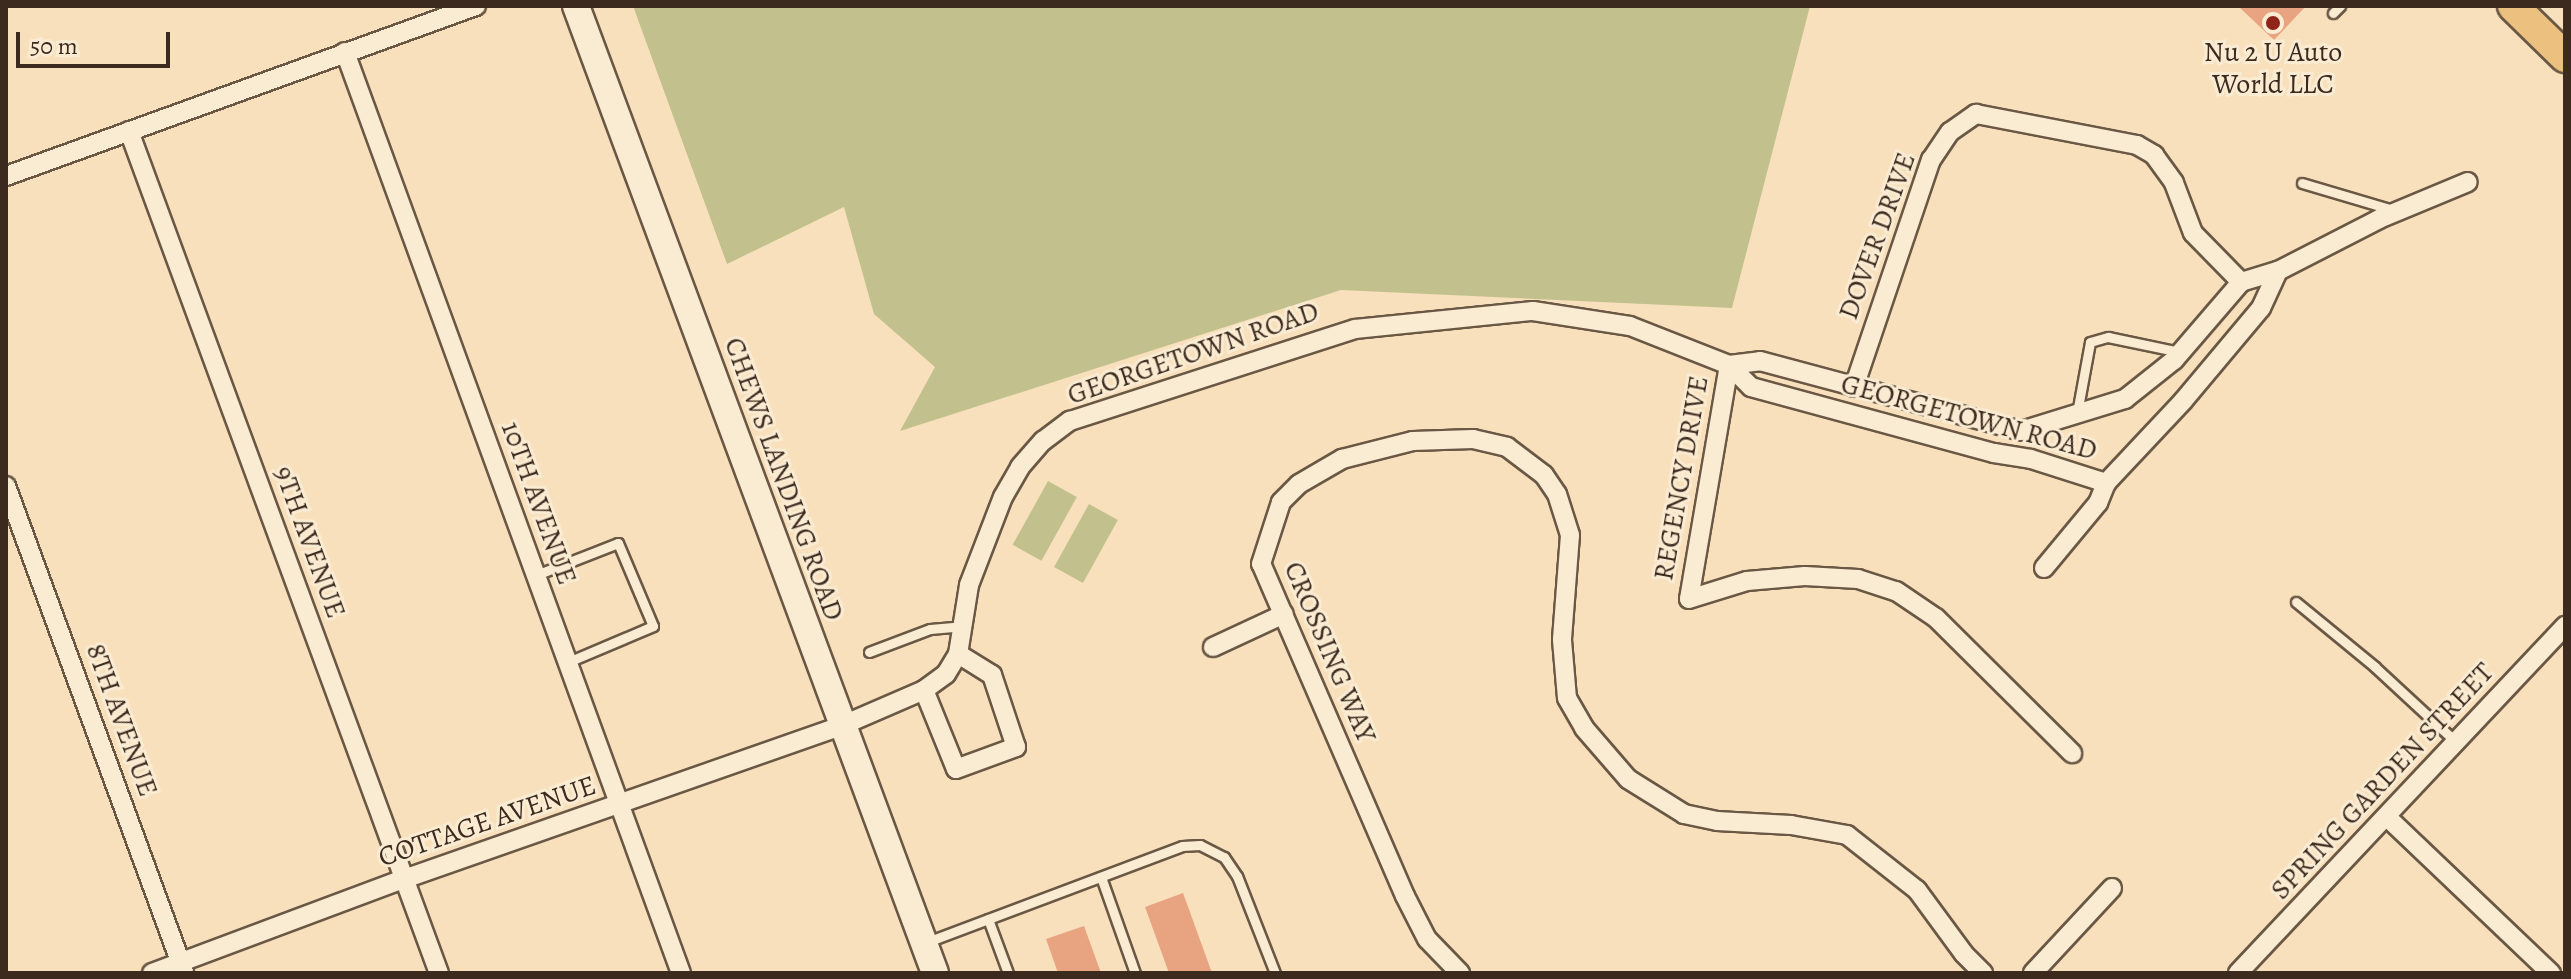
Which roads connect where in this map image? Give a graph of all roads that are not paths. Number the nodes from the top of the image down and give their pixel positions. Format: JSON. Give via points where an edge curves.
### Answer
{"nodes":[{"id":1,"x":476,"y":6,"type":"edge"},
{"id":2,"x":576,"y":6,"type":"edge"},
{"id":3,"x":2513,"y":6,"type":"edge"},
{"id":4,"x":345,"y":52,"type":"junction"},
{"id":5,"x":2565,"y":57,"type":"edge"},
{"id":6,"x":129,"y":131,"type":"junction"},
{"id":7,"x":6,"y":176,"type":"edge"},
{"id":8,"x":2468,"y":182,"type":"dead end"},
{"id":9,"x":2302,"y":183,"type":"dead end"},
{"id":10,"x":2396,"y":211,"type":"junction"},
{"id":11,"x":2278,"y":271,"type":"junction"},
{"id":12,"x":2241,"y":282,"type":"junction"},
{"id":13,"x":2181,"y":352,"type":"junction"},
{"id":14,"x":1729,"y":365,"type":"junction"},
{"id":15,"x":1854,"y":387,"type":"junction"},
{"id":16,"x":2077,"y":416,"type":"junction"},
{"id":17,"x":2021,"y":431,"type":"junction"},
{"id":18,"x":2014,"y":455,"type":"junction"},
{"id":19,"x":2106,"y":483,"type":"junction"},
{"id":20,"x":6,"y":486,"type":"edge"},
{"id":21,"x":2044,"y":568,"type":"dead end"},
{"id":22,"x":536,"y":575,"type":"junction"},
{"id":23,"x":2296,"y":602,"type":"dead end"},
{"id":24,"x":1284,"y":614,"type":"junction"},
{"id":25,"x":962,"y":626,"type":"junction"},
{"id":26,"x":2565,"y":626,"type":"edge"},
{"id":27,"x":1213,"y":647,"type":"dead end"},
{"id":28,"x":869,"y":652,"type":"dead end"},
{"id":29,"x":958,"y":654,"type":"junction"},
{"id":30,"x":568,"y":662,"type":"junction"},
{"id":31,"x":924,"y":690,"type":"junction"},
{"id":32,"x":841,"y":726,"type":"junction"},
{"id":33,"x":2457,"y":743,"type":"junction"},
{"id":34,"x":2072,"y":753,"type":"dead end"},
{"id":35,"x":619,"y":805,"type":"junction"},
{"id":36,"x":2388,"y":818,"type":"junction"},
{"id":37,"x":1101,"y":877,"type":"junction"},
{"id":38,"x":404,"y":879,"type":"junction"},
{"id":39,"x":2112,"y":888,"type":"dead end"},
{"id":40,"x":988,"y":919,"type":"junction"},
{"id":41,"x":924,"y":943,"type":"junction"},
{"id":42,"x":183,"y":968,"type":"edge"},
{"id":43,"x":1973,"y":971,"type":"edge"},
{"id":44,"x":152,"y":973,"type":"edge"},
{"id":45,"x":439,"y":973,"type":"edge"},
{"id":46,"x":681,"y":973,"type":"edge"},
{"id":47,"x":935,"y":973,"type":"edge"},
{"id":48,"x":1008,"y":973,"type":"edge"},
{"id":49,"x":1135,"y":973,"type":"edge"},
{"id":50,"x":1275,"y":973,"type":"edge"},
{"id":51,"x":1460,"y":973,"type":"edge"},
{"id":52,"x":2033,"y":973,"type":"edge"},
{"id":53,"x":2238,"y":973,"type":"edge"},
{"id":54,"x":2551,"y":973,"type":"edge"}],
"edges":[{"from":1,"to":4,"type":"street"},
{"from":2,"to":32,"type":"street","name":"CHEWS LANDING ROAD"},
{"from":3,"to":5,"type":"main road"},
{"from":4,"to":6,"type":"street"},
{"from":4,"to":22,"type":"street","name":"10TH AVENUE"},
{"from":6,"to":7,"type":"street"},
{"from":6,"to":38,"type":"street","name":"9TH AVENUE"},
{"from":8,"to":10,"type":"street"},
{"from":9,"to":10,"type":"lane"},
{"from":10,"to":11,"type":"street"},
{"from":11,"to":12,"type":"street"},
{"from":11,"to":19,"type":"street","name":"GEORGETOWN ROAD","via":[[2261,308]]},
{"from":12,"to":13,"type":"street","name":"GEORGETOWN ROAD"},
{"from":12,"to":15,"type":"street","name":"DOVER DRIVE","via":[[2193,233],[2174,183],[2154,155],[2137,145],[1976,114],[1950,132],[1931,160]]},
{"from":13,"to":16,"type":"street","name":"GEORGETOWN ROAD","via":[[2125,399]]},
{"from":13,"to":16,"type":"lane","via":[[2108,337],[2090,342]]},
{"from":14,"to":15,"type":"street","name":"GEORGETOWN ROAD","via":[[1760,361]]},
{"from":14,"to":18,"type":"street","name":"GEORGETOWN ROAD","via":[[1751,387]]},
{"from":14,"to":25,"type":"street","name":"GEORGETOWN ROAD","via":[[1630,326],[1574,315],[1533,311],[1448,317],[1355,329],[1070,421],[1020,467],[1003,497],[969,585]]},
{"from":14,"to":34,"type":"street","name":"REGENCY DRIVE","via":[[1689,599],[1747,581],[1805,576],[1858,579],[1896,591],[1936,618]]},
{"from":15,"to":17,"type":"street","name":"GEORGETOWN ROAD"},
{"from":16,"to":17,"type":"street","name":"GEORGETOWN ROAD"},
{"from":17,"to":18,"type":"street"},
{"from":18,"to":19,"type":"street","name":"GEORGETOWN ROAD"},
{"from":19,"to":21,"type":"street","via":[[2098,503]]},
{"from":20,"to":42,"type":"street","name":"8TH AVENUE"},
{"from":22,"to":30,"type":"street","name":"10TH AVENUE"},
{"from":22,"to":30,"type":"lane","via":[[618,543],[653,626]]},
{"from":23,"to":33,"type":"lane"},
{"from":24,"to":27,"type":"street"},
{"from":24,"to":43,"type":"street","name":"CROSSING WAY","via":[[1261,564],[1281,502],[1310,475],[1342,459],[1413,441],[1473,439],[1507,447],[1544,475],[1567,516],[1562,640],[1567,698],[1584,728],[1628,779],[1684,814],[1847,835],[1917,890]]},
{"from":24,"to":51,"type":"street","name":"CROSSING WAY","via":[[1405,896],[1427,939]]},
{"from":25,"to":28,"type":"lane","via":[[930,629]]},
{"from":25,"to":29,"type":"street","name":"GEORGETOWN ROAD"},
{"from":26,"to":33,"type":"street","name":"SPRING GARDEN STREET"},
{"from":29,"to":31,"type":"street","via":[[946,674]]},
{"from":29,"to":31,"type":"street","via":[[992,675],[1016,747],[956,769]]},
{"from":30,"to":35,"type":"street","name":"10TH AVENUE"},
{"from":31,"to":32,"type":"street"},
{"from":32,"to":35,"type":"street","name":"COTTAGE AVENUE"},
{"from":32,"to":41,"type":"street","name":"CHEWS LANDING ROAD"},
{"from":33,"to":36,"type":"street","name":"SPRING GARDEN STREET"},
{"from":35,"to":38,"type":"street","name":"COTTAGE AVENUE"},
{"from":35,"to":46,"type":"street","name":"10TH AVENUE"},
{"from":36,"to":53,"type":"street","name":"SPRING GARDEN STREET"},
{"from":36,"to":54,"type":"street"},
{"from":37,"to":40,"type":"lane"},
{"from":37,"to":49,"type":"lane"},
{"from":37,"to":50,"type":"lane","via":[[1182,846],[1200,845],[1224,857],[1248,899]]},
{"from":38,"to":42,"type":"street","name":"COTTAGE AVENUE"},
{"from":38,"to":45,"type":"street","name":"9TH AVENUE"},
{"from":39,"to":52,"type":"street"},
{"from":40,"to":41,"type":"lane"},
{"from":40,"to":48,"type":"lane"},
{"from":41,"to":47,"type":"street","name":"CHEWS LANDING ROAD"},
{"from":42,"to":44,"type":"street","name":"COTTAGE AVENUE"}]}
